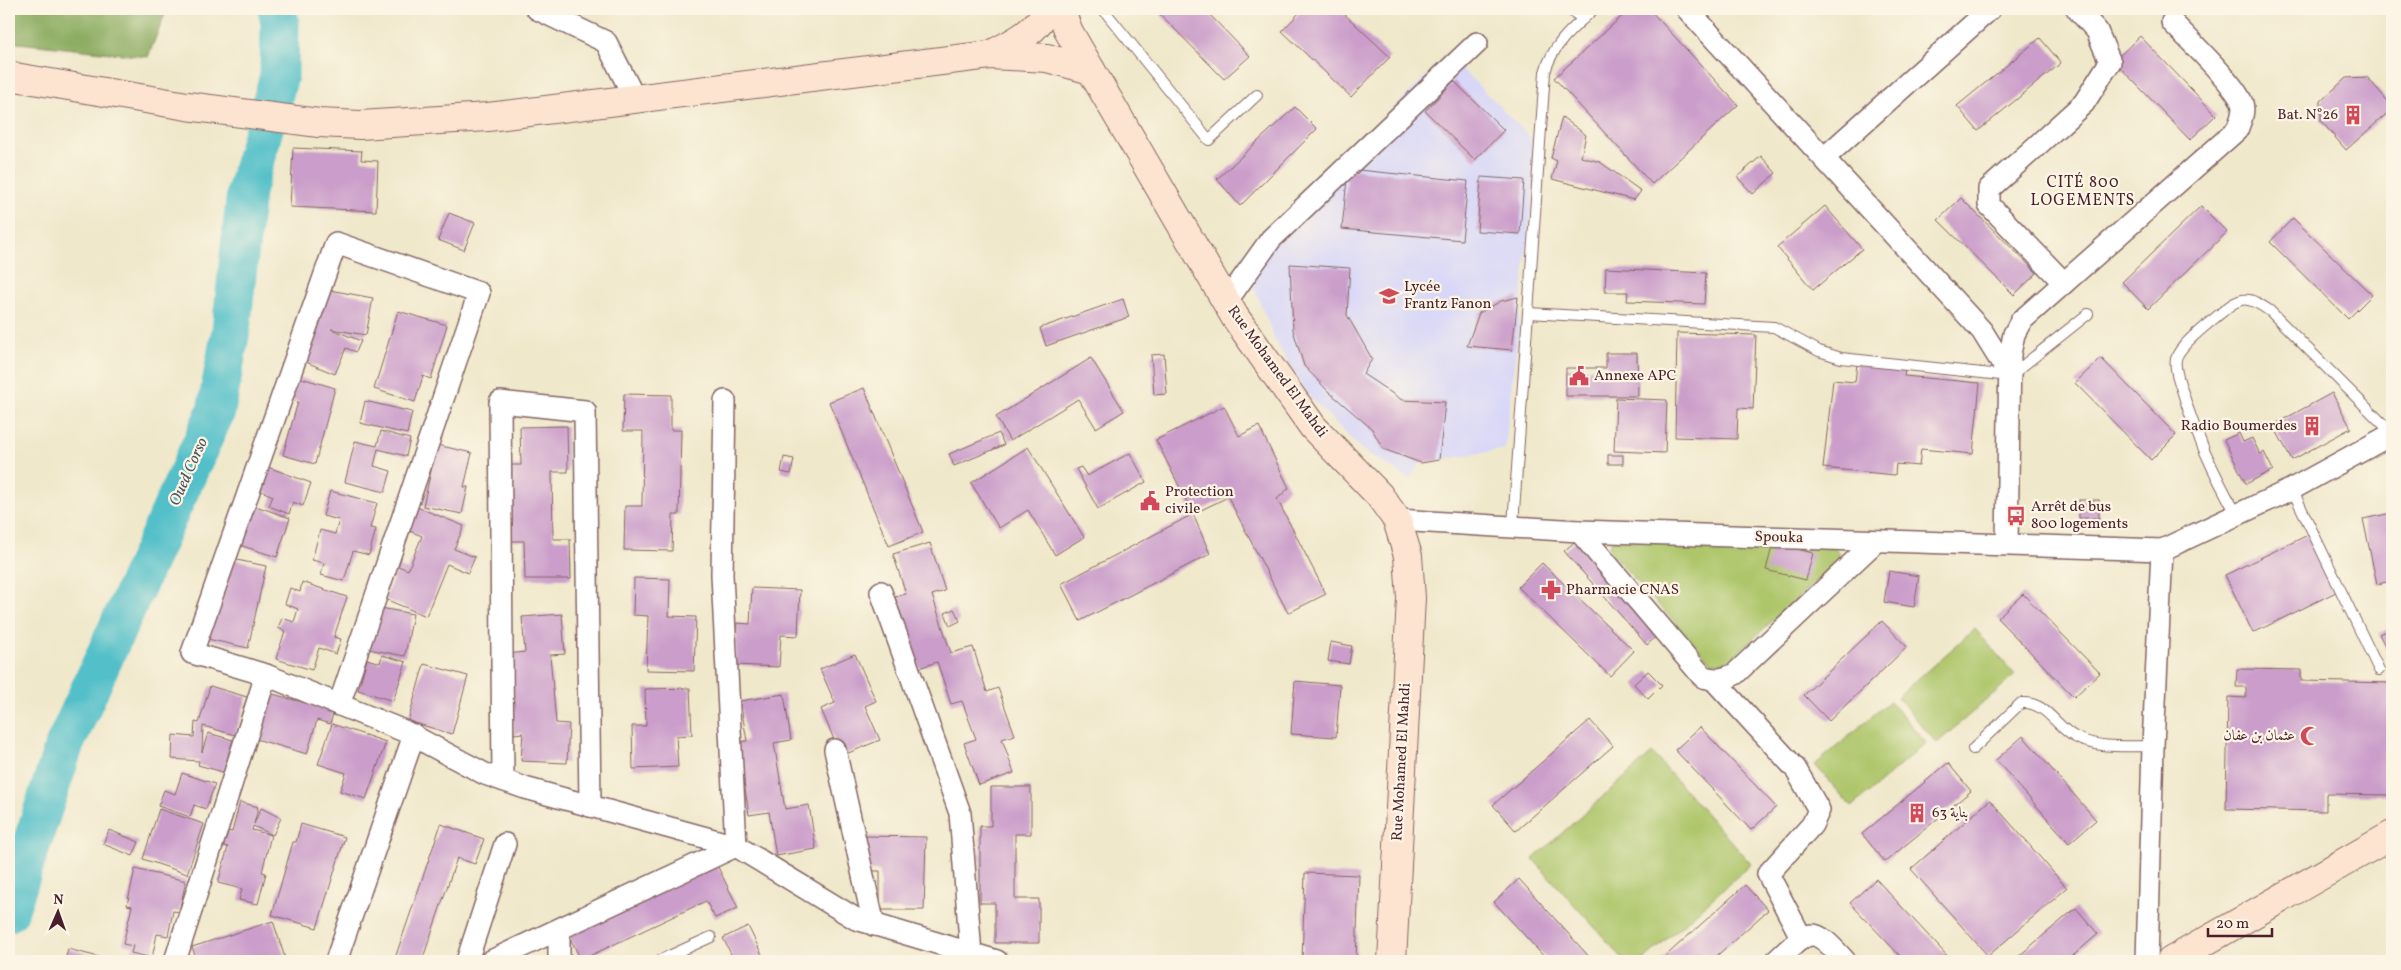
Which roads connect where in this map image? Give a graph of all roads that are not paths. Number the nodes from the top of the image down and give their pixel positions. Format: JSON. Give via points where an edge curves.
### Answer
{"nodes":[{"id":1,"x":537,"y":9,"type":"edge"},
{"id":2,"x":1047,"y":9,"type":"edge"},
{"id":3,"x":1060,"y":9,"type":"edge"},
{"id":4,"x":1103,"y":9,"type":"edge"},
{"id":5,"x":1569,"y":9,"type":"edge"},
{"id":6,"x":1594,"y":9,"type":"edge"},
{"id":7,"x":1687,"y":9,"type":"edge"},
{"id":8,"x":1990,"y":9,"type":"edge"},
{"id":9,"x":2077,"y":9,"type":"edge"},
{"id":10,"x":1583,"y":19,"type":"junction"},
{"id":11,"x":2172,"y":22,"type":"dead end"},
{"id":12,"x":1477,"y":43,"type":"dead end"},
{"id":13,"x":990,"y":56,"type":"junction"},
{"id":14,"x":1091,"y":70,"type":"junction"},
{"id":15,"x":9,"y":76,"type":"edge"},
{"id":16,"x":1257,"y":95,"type":"dead end"},
{"id":17,"x":635,"y":99,"type":"junction"},
{"id":18,"x":1824,"y":158,"type":"junction"},
{"id":19,"x":2064,"y":283,"type":"junction"},
{"id":20,"x":1226,"y":302,"type":"junction"},
{"id":21,"x":1528,"y":313,"type":"junction"},
{"id":22,"x":2088,"y":314,"type":"dead end"},
{"id":23,"x":2010,"y":376,"type":"junction"},
{"id":24,"x":725,"y":401,"type":"dead end"},
{"id":25,"x":2392,"y":434,"type":"edge"},
{"id":26,"x":2292,"y":489,"type":"junction"},
{"id":27,"x":2236,"y":515,"type":"junction"},
{"id":28,"x":1397,"y":520,"type":"junction"},
{"id":29,"x":1513,"y":525,"type":"junction"},
{"id":30,"x":1580,"y":530,"type":"junction"},
{"id":31,"x":1876,"y":541,"type":"junction"},
{"id":32,"x":2008,"y":544,"type":"junction"},
{"id":33,"x":2162,"y":550,"type":"junction"},
{"id":34,"x":881,"y":592,"type":"dead end"},
{"id":35,"x":2379,"y":670,"type":"dead end"},
{"id":36,"x":266,"y":675,"type":"junction"},
{"id":37,"x":1714,"y":680,"type":"junction"},
{"id":38,"x":339,"y":706,"type":"junction"},
{"id":39,"x":414,"y":735,"type":"junction"},
{"id":40,"x":2152,"y":746,"type":"junction"},
{"id":41,"x":1973,"y":749,"type":"dead end"},
{"id":42,"x":835,"y":750,"type":"dead end"},
{"id":43,"x":503,"y":780,"type":"junction"},
{"id":44,"x":590,"y":806,"type":"junction"},
{"id":45,"x":2392,"y":835,"type":"edge"},
{"id":46,"x":505,"y":844,"type":"dead end"},
{"id":47,"x":736,"y":846,"type":"junction"},
{"id":48,"x":874,"y":925,"type":"junction"},
{"id":49,"x":559,"y":930,"type":"junction"},
{"id":50,"x":711,"y":937,"type":"dead end"},
{"id":51,"x":1801,"y":937,"type":"junction"},
{"id":52,"x":971,"y":954,"type":"junction"},
{"id":53,"x":176,"y":961,"type":"edge"},
{"id":54,"x":336,"y":961,"type":"edge"},
{"id":55,"x":467,"y":961,"type":"edge"},
{"id":56,"x":492,"y":961,"type":"edge"},
{"id":57,"x":559,"y":961,"type":"edge"},
{"id":58,"x":658,"y":961,"type":"edge"},
{"id":59,"x":997,"y":961,"type":"edge"},
{"id":60,"x":1392,"y":961,"type":"edge"},
{"id":61,"x":1776,"y":961,"type":"edge"},
{"id":62,"x":1845,"y":961,"type":"edge"},
{"id":63,"x":2147,"y":961,"type":"edge"},
{"id":64,"x":2171,"y":961,"type":"edge"}],
"edges":[{"from":1,"to":17,"type":"street","via":[[606,42]]},
{"from":2,"to":13,"type":"street","via":[[1040,22],[1019,40]]},
{"from":3,"to":14,"type":"street","name":"Rue Mohamed El Mahdi"},
{"from":4,"to":16,"type":"lane","via":[[1209,140]]},
{"from":5,"to":10,"type":"lane"},
{"from":6,"to":10,"type":"lane"},
{"from":7,"to":18,"type":"street"},
{"from":8,"to":18,"type":"street"},
{"from":9,"to":19,"type":"street","via":[[2097,31],[2110,62],[2084,103],[1989,189],[1989,205]]},
{"from":10,"to":21,"type":"lane","via":[[1550,56],[1545,72]]},
{"from":11,"to":19,"type":"street","via":[[2235,91],[2243,104],[2242,118],[2237,130]]},
{"from":12,"to":20,"type":"street","via":[[1271,239]]},
{"from":13,"to":14,"type":"street","via":[[1047,58]]},
{"from":13,"to":17,"type":"street"},
{"from":14,"to":20,"type":"street","name":"Rue Mohamed El Mahdi"},
{"from":15,"to":17,"type":"street","via":[[187,106],[360,125],[488,117]]},
{"from":18,"to":23,"type":"street","via":[[1982,331]]},
{"from":19,"to":23,"type":"street","via":[[2021,321],[2014,334],[2010,354]]},
{"from":20,"to":28,"type":"street","name":"Rue Mohamed El Mahdi","via":[[1313,426],[1379,495]]},
{"from":21,"to":23,"type":"lane","via":[[1774,327],[1819,351],[1841,358]]},
{"from":21,"to":29,"type":"lane"},
{"from":22,"to":23,"type":"lane"},
{"from":23,"to":32,"type":"street"},
{"from":24,"to":47,"type":"street","via":[[722,575]]},
{"from":25,"to":26,"type":"street"},
{"from":25,"to":27,"type":"lane","via":[[2270,311],[2254,299],[2234,301],[2182,348],[2176,359],[2191,421],[2212,471]]},
{"from":26,"to":27,"type":"street"},
{"from":26,"to":35,"type":"lane"},
{"from":27,"to":33,"type":"street"},
{"from":28,"to":29,"type":"street","name":"Spouka"},
{"from":28,"to":60,"type":"street","name":"Rue Mohamed El Mahdi","via":[[1408,556],[1411,598]]},
{"from":29,"to":30,"type":"street","name":"Spouka"},
{"from":30,"to":31,"type":"street","name":"Spouka"},
{"from":30,"to":37,"type":"street","via":[[1703,677]]},
{"from":31,"to":32,"type":"street","name":"Spouka"},
{"from":31,"to":37,"type":"street","via":[[1735,674]]},
{"from":32,"to":33,"type":"street","name":"Spouka"},
{"from":33,"to":40,"type":"street"},
{"from":34,"to":52,"type":"street","via":[[960,813]]},
{"from":36,"to":38,"type":"street"},
{"from":36,"to":38,"type":"street","via":[[192,653],[336,243],[479,293]]},
{"from":36,"to":53,"type":"street"},
{"from":37,"to":51,"type":"street","via":[[1795,768],[1819,810],[1812,825],[1768,874]]},
{"from":38,"to":39,"type":"street"},
{"from":39,"to":43,"type":"street","via":[[485,774]]},
{"from":39,"to":54,"type":"street"},
{"from":40,"to":41,"type":"lane","via":[[2099,745],[2084,740],[2074,736],[2031,702],[2021,703]]},
{"from":40,"to":63,"type":"street"},
{"from":42,"to":48,"type":"street"},
{"from":43,"to":44,"type":"street"},
{"from":43,"to":44,"type":"street","via":[[500,402],[585,411]]},
{"from":44,"to":47,"type":"street"},
{"from":45,"to":64,"type":"street"},
{"from":46,"to":55,"type":"street"},
{"from":47,"to":48,"type":"street","via":[[856,919]]},
{"from":47,"to":49,"type":"street"},
{"from":48,"to":52,"type":"street"},
{"from":49,"to":56,"type":"street"},
{"from":49,"to":57,"type":"street"},
{"from":50,"to":58,"type":"lane"},
{"from":51,"to":61,"type":"street"},
{"from":51,"to":62,"type":"street","via":[[1815,935],[1826,940]]},
{"from":52,"to":59,"type":"street"}]}
